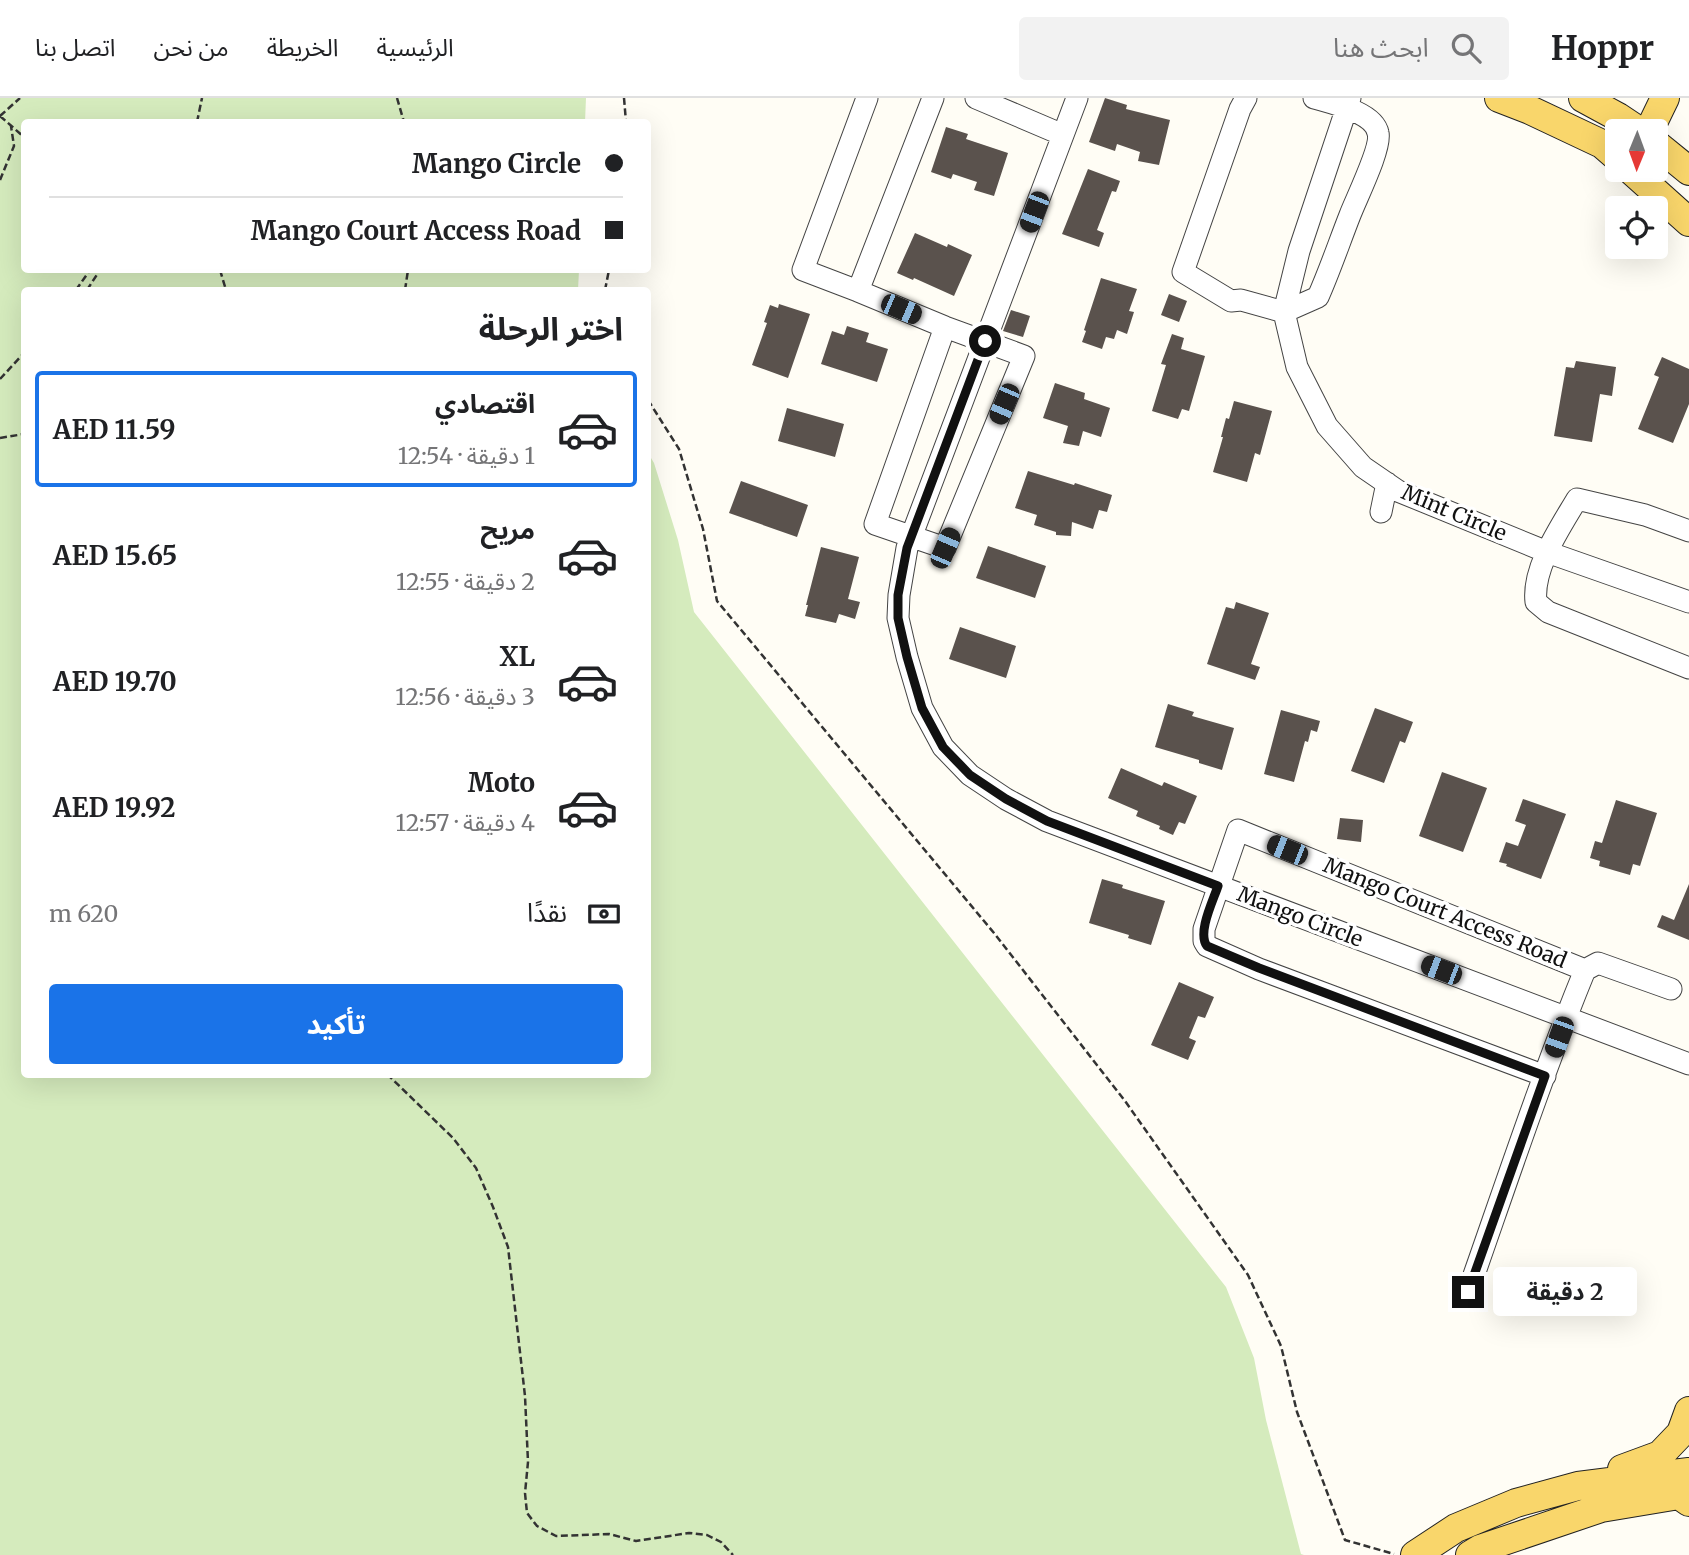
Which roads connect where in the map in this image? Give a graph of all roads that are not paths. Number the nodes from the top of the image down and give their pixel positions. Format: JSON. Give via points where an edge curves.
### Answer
{"nodes":[{"id":1,"x":867,"y":98,"type":"edge"},
{"id":2,"x":933,"y":98,"type":"edge"},
{"id":3,"x":976,"y":98,"type":"edge"},
{"id":4,"x":1076,"y":98,"type":"edge"},
{"id":5,"x":1246,"y":98,"type":"edge"},
{"id":6,"x":1314,"y":98,"type":"edge"},
{"id":7,"x":1499,"y":98,"type":"edge"},
{"id":8,"x":1583,"y":98,"type":"edge"},
{"id":9,"x":1665,"y":98,"type":"edge"},
{"id":10,"x":1349,"y":103,"type":"edge"},
{"id":11,"x":1629,"y":116,"type":"edge"},
{"id":12,"x":1655,"y":119,"type":"edge"},
{"id":13,"x":1063,"y":135,"type":"junction"},
{"id":14,"x":1605,"y":148,"type":"edge"},
{"id":15,"x":1668,"y":154,"type":"edge"},
{"id":16,"x":1689,"y":171,"type":"edge"},
{"id":17,"x":1644,"y":182,"type":"edge"},
{"id":18,"x":1689,"y":222,"type":"edge"},
{"id":19,"x":858,"y":291,"type":"junction"},
{"id":20,"x":1284,"y":312,"type":"junction"},
{"id":21,"x":945,"y":327,"type":"junction"},
{"id":22,"x":985,"y":341,"type":"junction"},
{"id":23,"x":1387,"y":483,"type":"junction"},
{"id":24,"x":1381,"y":512,"type":"dead end"},
{"id":25,"x":1689,"y":531,"type":"edge"},
{"id":26,"x":912,"y":536,"type":"junction"},
{"id":27,"x":1547,"y":552,"type":"junction"},
{"id":28,"x":1689,"y":602,"type":"edge"},
{"id":29,"x":1689,"y":668,"type":"edge"},
{"id":30,"x":1218,"y":886,"type":"junction"},
{"id":31,"x":1585,"y":970,"type":"junction"},
{"id":32,"x":1671,"y":989,"type":"dead end"},
{"id":33,"x":1565,"y":1017,"type":"junction"},
{"id":34,"x":1689,"y":1064,"type":"edge"},
{"id":35,"x":1545,"y":1076,"type":"junction"},
{"id":36,"x":1468,"y":1292,"type":"dead end"},
{"id":37,"x":1689,"y":1410,"type":"edge"},
{"id":38,"x":1689,"y":1472,"type":"edge"},
{"id":39,"x":1578,"y":1486,"type":"junction"},
{"id":40,"x":1689,"y":1502,"type":"edge"},
{"id":41,"x":1415,"y":1555,"type":"edge"},
{"id":42,"x":1470,"y":1555,"type":"edge"}],
"edges":[{"from":1,"to":19,"type":"street","via":[[803,270]]},
{"from":2,"to":19,"type":"street"},
{"from":3,"to":13,"type":"street"},
{"from":4,"to":13,"type":"street","name":"Mango Circle"},
{"from":5,"to":20,"type":"street","via":[[1183,272],[1231,301]]},
{"from":6,"to":10,"type":"street"},
{"from":7,"to":14,"type":"main road"},
{"from":8,"to":11,"type":"main road"},
{"from":9,"to":12,"type":"main road"},
{"from":10,"to":20,"type":"street","name":"Mint Circle","via":[[1299,251]]},
{"from":10,"to":20,"type":"street","via":[[1372,121],[1378,133],[1377,147],[1318,297]]},
{"from":13,"to":22,"type":"street","name":"Mango Circle"},
{"from":15,"to":16,"type":"main road"},
{"from":17,"to":18,"type":"main road"},
{"from":19,"to":21,"type":"street"},
{"from":20,"to":23,"type":"street","name":"Mint Circle","via":[[1297,367],[1327,426],[1363,467]]},
{"from":21,"to":22,"type":"street"},
{"from":21,"to":26,"type":"street","via":[[875,524]]},
{"from":22,"to":26,"type":"street","name":"Mango Circle"},
{"from":22,"to":26,"type":"street","via":[[1024,356],[945,548]]},
{"from":23,"to":24,"type":"street"},
{"from":23,"to":27,"type":"street","name":"Mint Circle"},
{"from":25,"to":27,"type":"street","via":[[1577,499]]},
{"from":26,"to":30,"type":"street","name":"Mango Circle","via":[[898,595],[898,618],[922,708],[943,747],[970,775],[1047,821]]},
{"from":27,"to":28,"type":"street","name":"Mint Circle"},
{"from":27,"to":29,"type":"street","via":[[1534,589],[1536,602],[1548,612]]},
{"from":30,"to":31,"type":"street","name":"Mango Court Access Road","via":[[1238,830]]},
{"from":30,"to":33,"type":"street","name":"Mango Circle"},
{"from":30,"to":35,"type":"street","via":[[1204,929],[1207,946]]},
{"from":31,"to":32,"type":"street","via":[[1598,963]]},
{"from":31,"to":33,"type":"street","name":"Mango Court Access Road"},
{"from":33,"to":34,"type":"street","name":"Mango Circle"},
{"from":33,"to":35,"type":"street","name":"Mango Court Access Road"},
{"from":35,"to":36,"type":"street","name":"Mango Court Access Road"},
{"from":37,"to":39,"type":"main road","via":[[1681,1433],[1660,1455]]},
{"from":38,"to":39,"type":"main road"},
{"from":39,"to":41,"type":"main road","via":[[1516,1503],[1455,1528]]},
{"from":40,"to":42,"type":"main road","via":[[1679,1495],[1601,1508]]}]}
